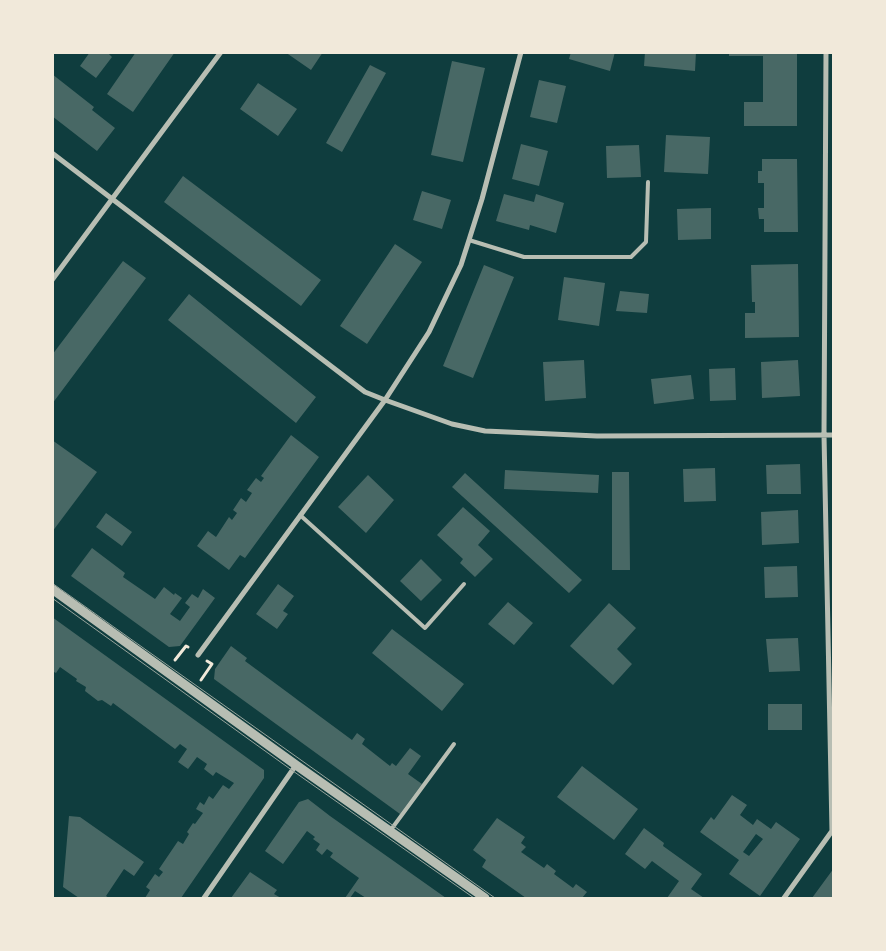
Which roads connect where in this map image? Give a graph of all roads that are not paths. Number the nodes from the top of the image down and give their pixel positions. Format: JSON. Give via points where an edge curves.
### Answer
{"nodes":[{"id":1,"x":220,"y":52,"type":"edge"},
{"id":2,"x":521,"y":52,"type":"edge"},
{"id":3,"x":826,"y":52,"type":"edge"},
{"id":4,"x":52,"y":153,"type":"edge"},
{"id":5,"x":648,"y":182,"type":"dead end"},
{"id":6,"x":113,"y":199,"type":"junction"},
{"id":7,"x":469,"y":240,"type":"junction"},
{"id":8,"x":52,"y":280,"type":"edge"},
{"id":9,"x":385,"y":400,"type":"junction"},
{"id":10,"x":824,"y":435,"type":"junction"},
{"id":11,"x":834,"y":435,"type":"edge"},
{"id":12,"x":300,"y":516,"type":"junction"},
{"id":13,"x":464,"y":584,"type":"dead end"},
{"id":14,"x":52,"y":589,"type":"edge"},
{"id":15,"x":198,"y":655,"type":"road end"},
{"id":16,"x":454,"y":744,"type":"dead end"},
{"id":17,"x":296,"y":765,"type":"junction"},
{"id":18,"x":390,"y":831,"type":"junction"},
{"id":19,"x":833,"y":831,"type":"edge"},
{"id":20,"x":204,"y":898,"type":"edge"},
{"id":21,"x":485,"y":898,"type":"edge"},
{"id":22,"x":784,"y":898,"type":"edge"}],
"edges":[{"from":1,"to":6,"type":"street"},
{"from":2,"to":7,"type":"street"},
{"from":3,"to":10,"type":"street"},
{"from":4,"to":6,"type":"street"},
{"from":5,"to":7,"type":"lane","via":[[646,242],[631,257],[524,257]]},
{"from":6,"to":8,"type":"street"},
{"from":6,"to":9,"type":"street","via":[[365,392]]},
{"from":7,"to":9,"type":"street","via":[[461,265],[429,332]]},
{"from":9,"to":10,"type":"street","via":[[452,424],[485,431],[597,436]]},
{"from":9,"to":12,"type":"street"},
{"from":10,"to":11,"type":"street"},
{"from":10,"to":19,"type":"street"},
{"from":12,"to":13,"type":"lane","via":[[425,628]]},
{"from":12,"to":15,"type":"street"},
{"from":14,"to":17,"type":"street"},
{"from":16,"to":18,"type":"lane"},
{"from":17,"to":18,"type":"street"},
{"from":17,"to":20,"type":"street"},
{"from":18,"to":21,"type":"street"},
{"from":19,"to":22,"type":"street"}]}
